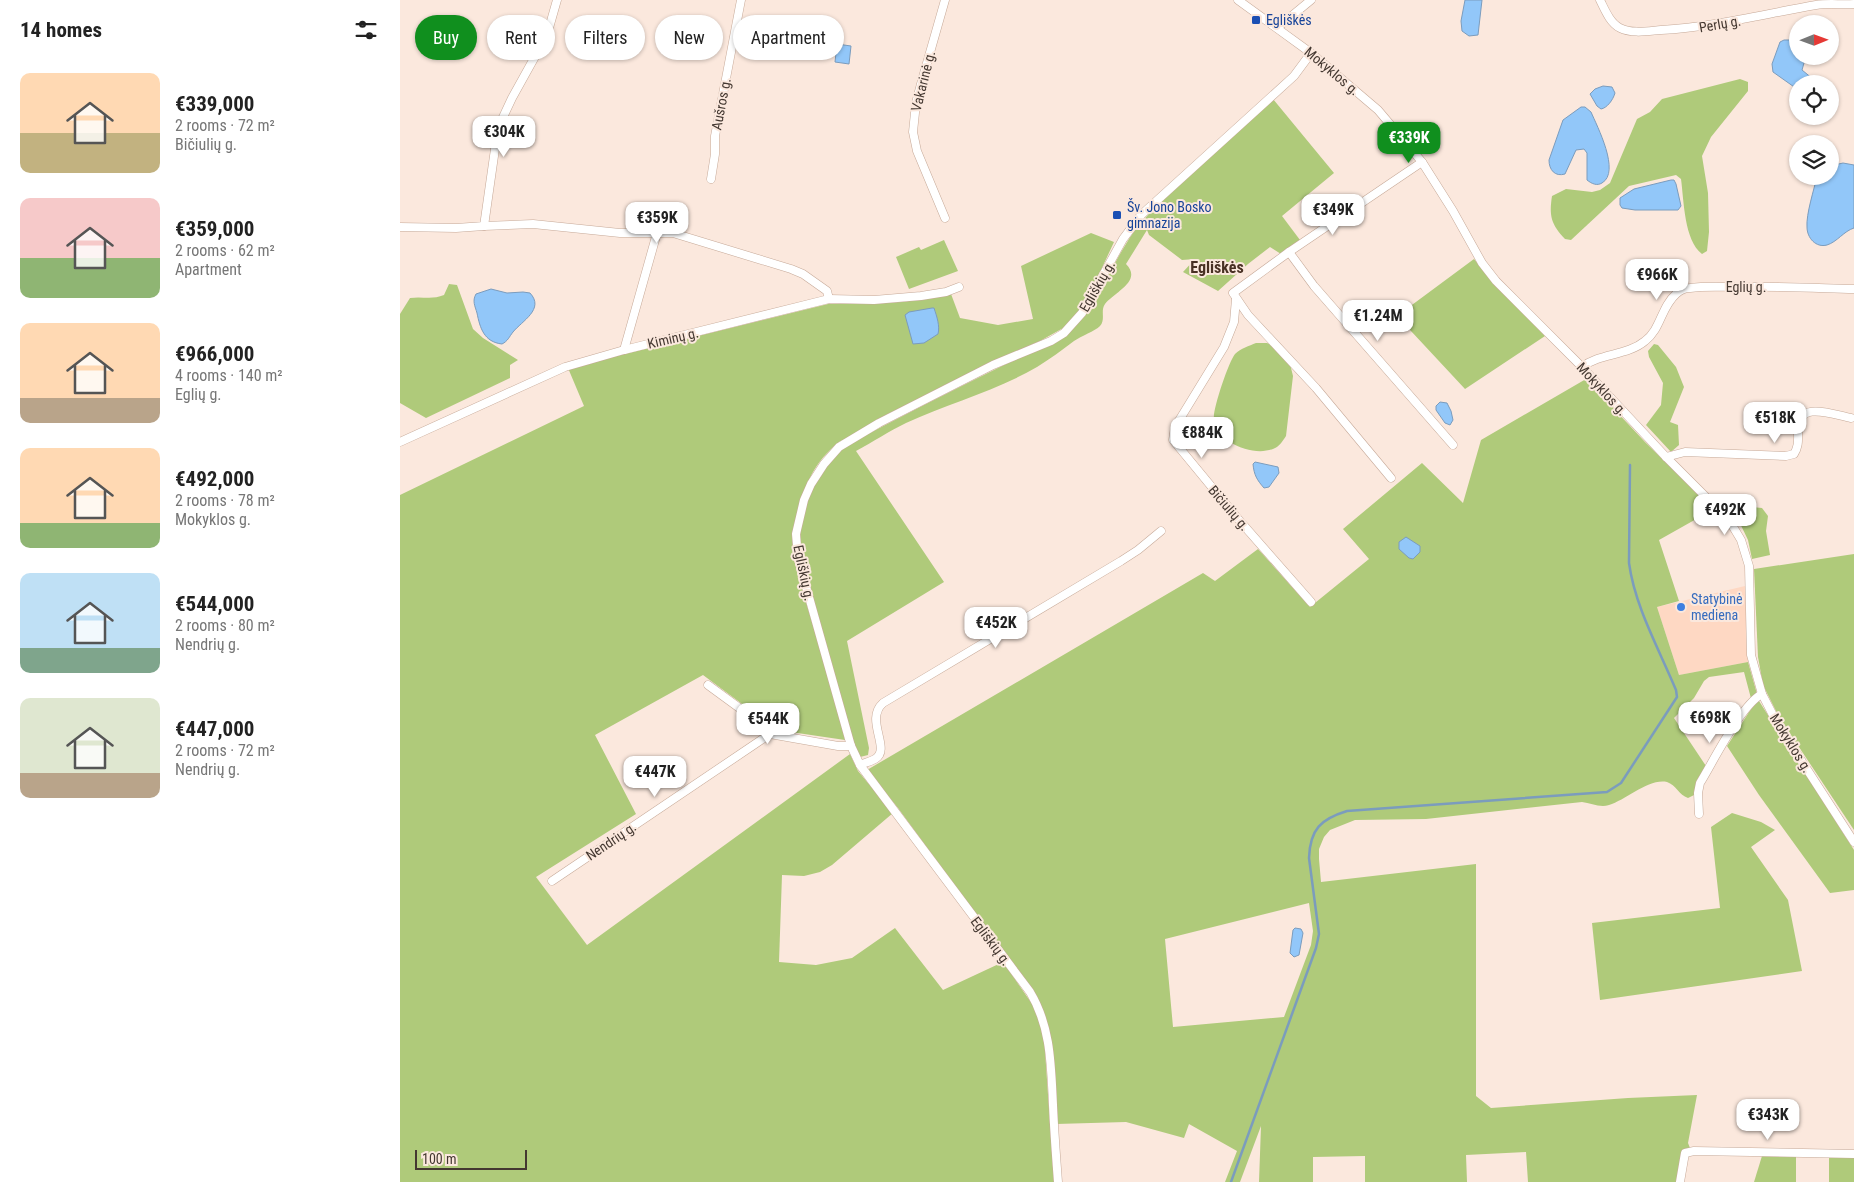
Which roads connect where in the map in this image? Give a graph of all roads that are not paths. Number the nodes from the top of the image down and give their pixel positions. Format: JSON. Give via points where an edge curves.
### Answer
{"nodes":[{"id":1,"x":558,"y":0,"type":"edge"},
{"id":2,"x":740,"y":0,"type":"edge"},
{"id":3,"x":945,"y":0,"type":"edge"},
{"id":4,"x":1238,"y":0,"type":"edge"},
{"id":5,"x":1311,"y":0,"type":"edge"},
{"id":6,"x":1600,"y":0,"type":"edge"},
{"id":7,"x":1854,"y":4,"type":"edge"},
{"id":8,"x":1277,"y":28,"type":"junction"},
{"id":9,"x":1311,"y":53,"type":"junction"},
{"id":10,"x":1422,"y":162,"type":"junction"},
{"id":11,"x":711,"y":179,"type":"dead end"},
{"id":12,"x":945,"y":218,"type":"dead end"},
{"id":13,"x":484,"y":226,"type":"junction"},
{"id":14,"x":400,"y":227,"type":"edge"},
{"id":15,"x":657,"y":233,"type":"junction"},
{"id":16,"x":1289,"y":252,"type":"junction"},
{"id":17,"x":959,"y":287,"type":"dead end"},
{"id":18,"x":1854,"y":289,"type":"edge"},
{"id":19,"x":1234,"y":296,"type":"junction"},
{"id":20,"x":829,"y":300,"type":"junction"},
{"id":21,"x":624,"y":350,"type":"junction"},
{"id":22,"x":1582,"y":367,"type":"junction"},
{"id":23,"x":1851,"y":418,"type":"dead end"},
{"id":24,"x":400,"y":442,"type":"edge"},
{"id":25,"x":1453,"y":445,"type":"dead end"},
{"id":26,"x":1666,"y":457,"type":"junction"},
{"id":27,"x":1391,"y":478,"type":"dead end"},
{"id":28,"x":1161,"y":530,"type":"dead end"},
{"id":29,"x":1311,"y":602,"type":"dead end"},
{"id":30,"x":708,"y":685,"type":"dead end"},
{"id":31,"x":1762,"y":694,"type":"junction"},
{"id":32,"x":770,"y":734,"type":"junction"},
{"id":33,"x":851,"y":746,"type":"junction"},
{"id":34,"x":860,"y":765,"type":"junction"},
{"id":35,"x":1699,"y":814,"type":"dead end"},
{"id":36,"x":1854,"y":842,"type":"edge"},
{"id":37,"x":552,"y":881,"type":"dead end"},
{"id":38,"x":1854,"y":1154,"type":"edge"},
{"id":39,"x":1058,"y":1182,"type":"edge"},
{"id":40,"x":1680,"y":1182,"type":"edge"}],
"edges":[{"from":1,"to":13,"type":"street","via":[[547,35],[498,128]]},
{"from":2,"to":11,"type":"street","name":"Aušros g.","via":[[715,136],[716,154]]},
{"from":3,"to":12,"type":"street","name":"Vakarinė g.","via":[[916,103],[913,132],[917,151]]},
{"from":4,"to":8,"type":"street","name":"Mokyklos g."},
{"from":5,"to":8,"type":"street"},
{"from":6,"to":7,"type":"street","name":"Perlų g.","via":[[1616,26],[1630,31],[1694,29],[1818,4]]},
{"from":8,"to":9,"type":"street","name":"Mokyklos g."},
{"from":9,"to":10,"type":"street","name":"Mokyklos g.","via":[[1378,110]]},
{"from":9,"to":33,"type":"street","name":"Egliškių g.","via":[[1294,76],[1141,215],[1123,239],[1082,314],[1064,332],[879,423],[839,447],[815,477],[799,520],[797,552]]},
{"from":10,"to":16,"type":"street"},
{"from":10,"to":22,"type":"street","name":"Mokyklos g.","via":[[1482,263]]},
{"from":13,"to":14,"type":"street"},
{"from":13,"to":15,"type":"street","via":[[534,224],[620,233]]},
{"from":15,"to":20,"type":"street","via":[[673,233],[791,269],[821,286],[827,291]]},
{"from":15,"to":21,"type":"street"},
{"from":16,"to":19,"type":"street"},
{"from":16,"to":25,"type":"street","via":[[1314,286]]},
{"from":17,"to":20,"type":"street","name":"Kiminų g.","via":[[921,296]]},
{"from":18,"to":22,"type":"street","name":"Eglių g.","via":[[1752,286],[1681,290],[1670,301],[1645,342]]},
{"from":19,"to":27,"type":"street"},
{"from":19,"to":29,"type":"street","name":"Bičiulių g.","via":[[1234,322],[1224,347],[1175,427],[1173,440]]},
{"from":20,"to":21,"type":"street","name":"Kiminų g."},
{"from":21,"to":24,"type":"street","name":"Kiminų g.","via":[[565,367]]},
{"from":22,"to":26,"type":"street","name":"Mokyklos g."},
{"from":23,"to":26,"type":"street","via":[[1813,411],[1799,416],[1798,447],[1794,454],[1786,456],[1685,452]]},
{"from":26,"to":31,"type":"street","name":"Mokyklos g.","via":[[1721,512],[1741,540],[1749,566],[1751,655]]},
{"from":28,"to":34,"type":"street","via":[[1121,561],[883,703],[875,715],[881,746],[879,754]]},
{"from":30,"to":32,"type":"street","via":[[764,726]]},
{"from":31,"to":35,"type":"street","via":[[1753,700],[1734,727],[1700,784]]},
{"from":31,"to":36,"type":"street","name":"Mokyklos g.","via":[[1777,723]]},
{"from":32,"to":33,"type":"street"},
{"from":32,"to":37,"type":"street","name":"Nendrių g."},
{"from":33,"to":34,"type":"street","name":"Egliškių g."},
{"from":34,"to":39,"type":"street","name":"Egliškių g.","via":[[1039,1007],[1050,1054]]},
{"from":38,"to":40,"type":"street","via":[[1694,1151],[1685,1153]]}]}
